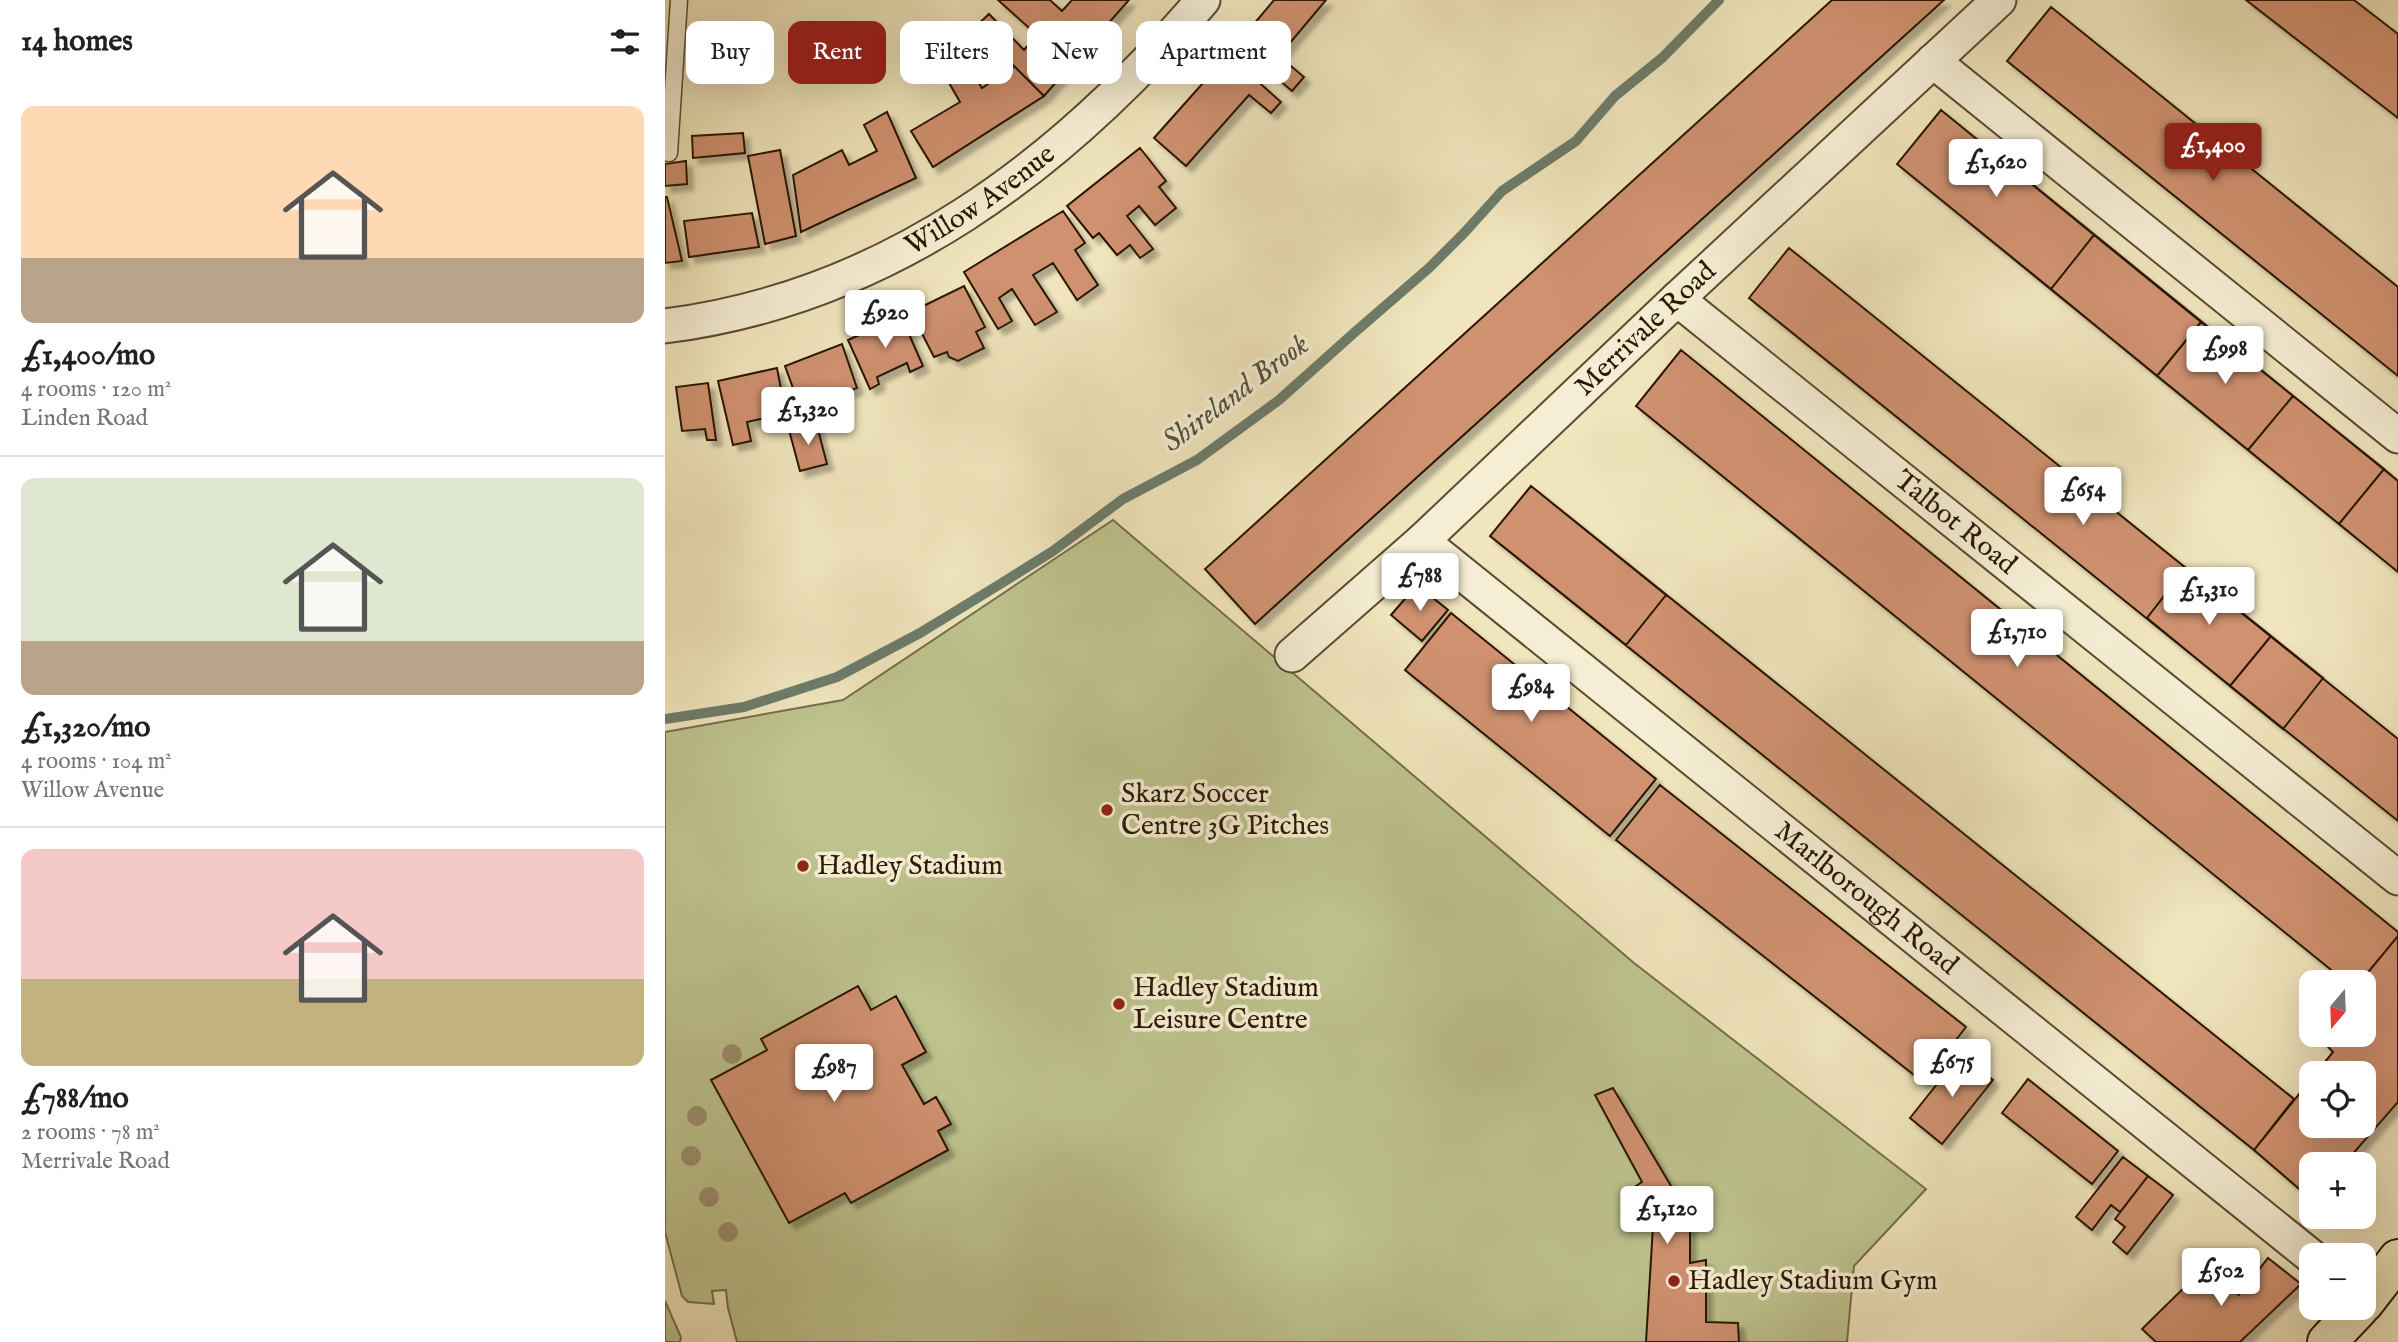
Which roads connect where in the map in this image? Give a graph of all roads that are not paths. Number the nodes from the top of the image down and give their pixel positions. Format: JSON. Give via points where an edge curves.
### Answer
{"nodes":[{"id":1,"x":679,"y":0,"type":"edge"},
{"id":2,"x":1203,"y":0,"type":"edge"},
{"id":3,"x":2000,"y":0,"type":"edge"},
{"id":4,"x":1933,"y":61,"type":"junction"},
{"id":5,"x":669,"y":153,"type":"dead end"},
{"id":6,"x":1677,"y":299,"type":"junction"},
{"id":7,"x":665,"y":326,"type":"edge"},
{"id":8,"x":2398,"y":436,"type":"edge"},
{"id":9,"x":1422,"y":541,"type":"junction"},
{"id":10,"x":1292,"y":655,"type":"dead end"},
{"id":11,"x":2398,"y":878,"type":"edge"},
{"id":12,"x":2299,"y":1246,"type":"edge"},
{"id":13,"x":2398,"y":1259,"type":"edge"},
{"id":14,"x":2376,"y":1287,"type":"edge"},
{"id":15,"x":2348,"y":1320,"type":"edge"},
{"id":16,"x":2327,"y":1342,"type":"edge"}],
"edges":[{"from":1,"to":5,"type":"lane"},
{"from":2,"to":7,"type":"street","name":"Willow Avenue","via":[[1091,118],[1013,182],[941,228],[809,292],[732,315]]},
{"from":3,"to":4,"type":"street","name":"Merrivale Road"},
{"from":4,"to":6,"type":"street","name":"Merrivale Road"},
{"from":4,"to":8,"type":"street"},
{"from":6,"to":9,"type":"street","name":"Merrivale Road"},
{"from":6,"to":11,"type":"street","name":"Talbot Road"},
{"from":9,"to":10,"type":"street","name":"Merrivale Road"},
{"from":9,"to":12,"type":"street","name":"Marlborough Road"},
{"from":13,"to":14,"type":"main road"},
{"from":15,"to":16,"type":"main road"}]}
